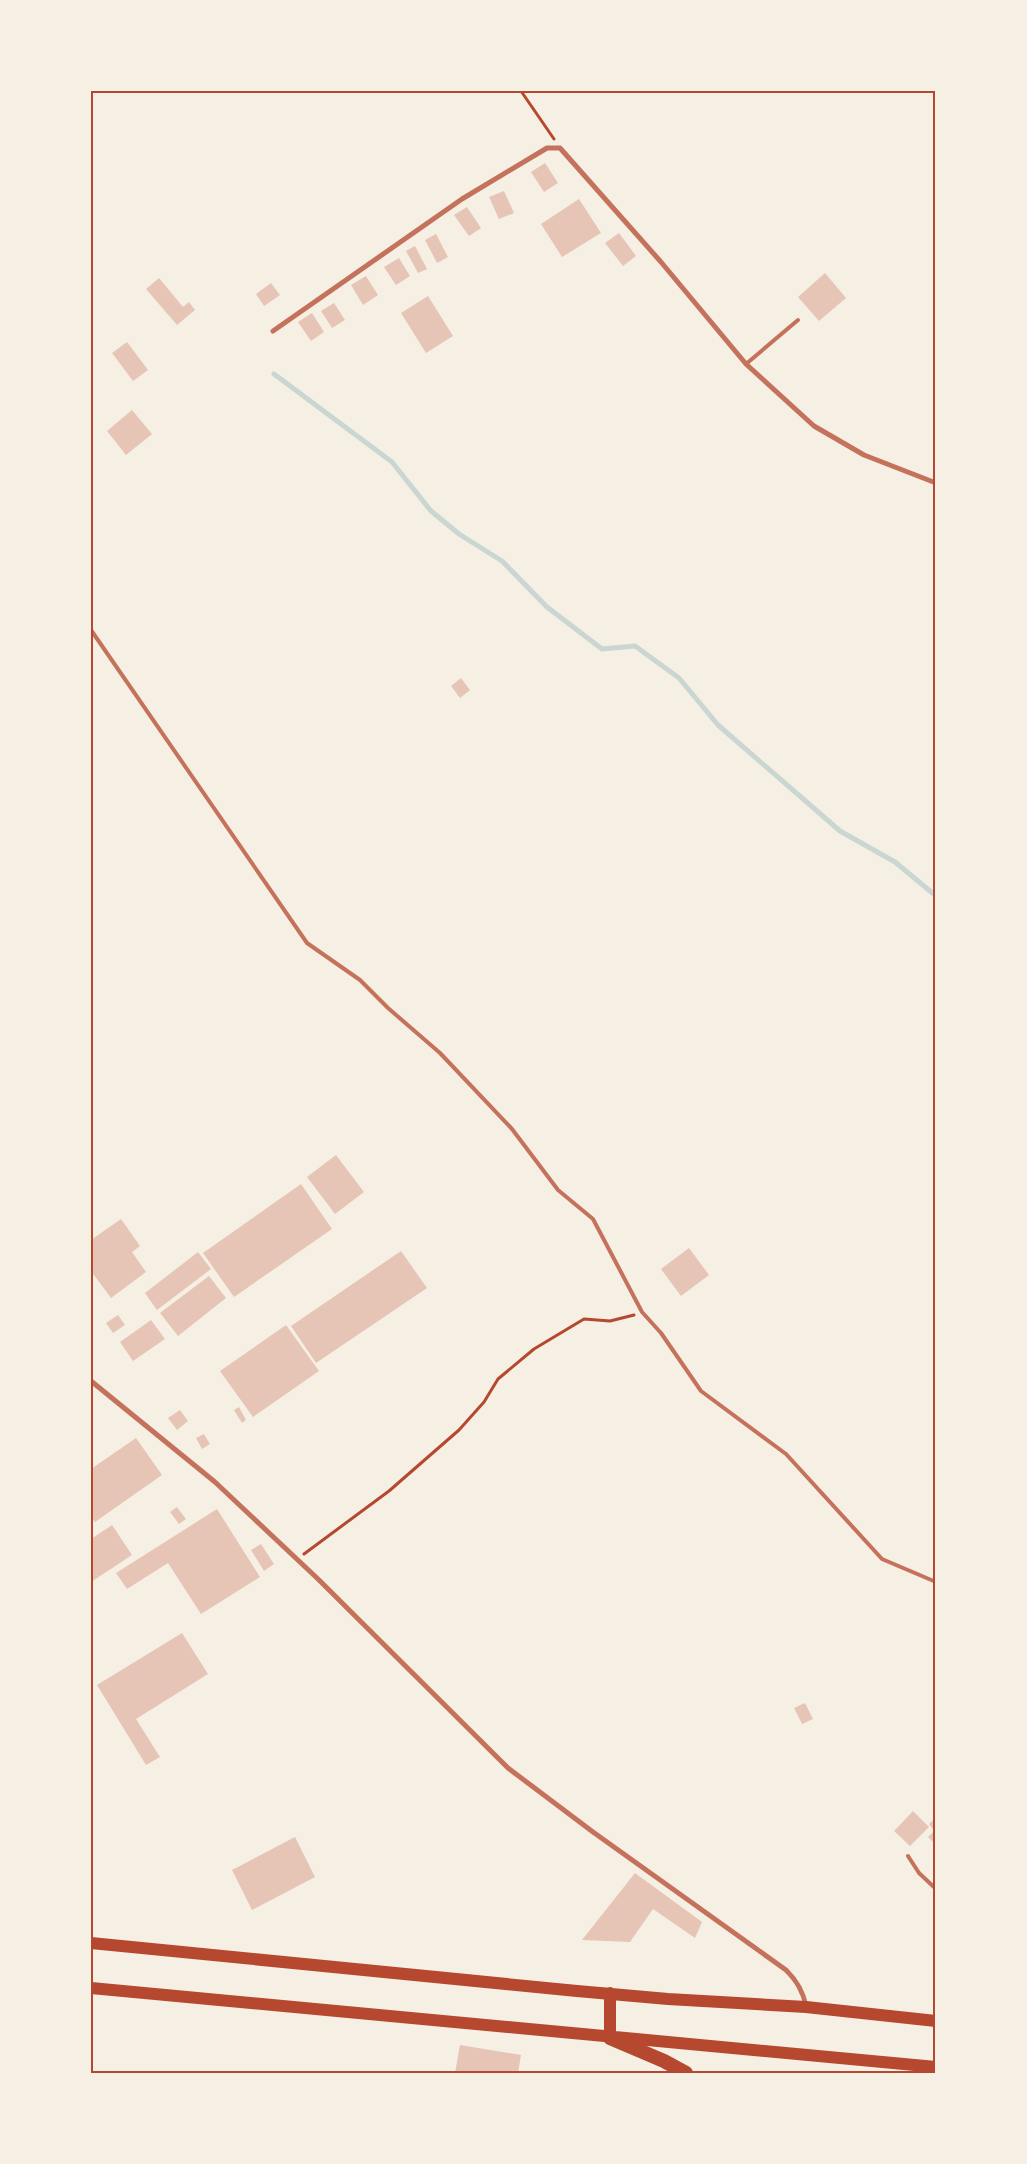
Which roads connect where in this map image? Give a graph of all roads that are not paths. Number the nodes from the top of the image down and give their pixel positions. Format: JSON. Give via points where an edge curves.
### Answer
{"nodes":[{"id":1,"x":798,"y":320,"type":"dead end"},
{"id":2,"x":273,"y":331,"type":"dead end"},
{"id":3,"x":746,"y":364,"type":"junction"},
{"id":4,"x":936,"y":483,"type":"edge"},
{"id":5,"x":91,"y":630,"type":"edge"},
{"id":6,"x":91,"y":1381,"type":"edge"},
{"id":7,"x":936,"y":1582,"type":"edge"},
{"id":8,"x":908,"y":1856,"type":"dead end"},
{"id":9,"x":936,"y":1889,"type":"edge"},
{"id":10,"x":91,"y":1942,"type":"edge"},
{"id":11,"x":91,"y":1988,"type":"edge"},
{"id":12,"x":610,"y":1993,"type":"junction"},
{"id":13,"x":806,"y":2007,"type":"junction"},
{"id":14,"x":936,"y":2021,"type":"edge"},
{"id":15,"x":610,"y":2038,"type":"junction"},
{"id":16,"x":936,"y":2068,"type":"edge"},
{"id":17,"x":686,"y":2073,"type":"edge"}],
"edges":[{"from":1,"to":3,"type":"lane"},
{"from":2,"to":3,"type":"street","via":[[462,199],[546,148],[560,148]]},
{"from":3,"to":4,"type":"street","via":[[814,426],[864,455]]},
{"from":5,"to":7,"type":"lane","via":[[307,943],[360,980],[440,1053],[512,1129],[558,1190],[593,1219],[642,1312],[661,1333],[701,1391],[786,1454],[882,1559]]},
{"from":6,"to":13,"type":"street","via":[[215,1482],[297,1558],[508,1768],[786,1970],[804,1994]]},
{"from":8,"to":9,"type":"lane","via":[[919,1873]]},
{"from":10,"to":12,"type":"main road"},
{"from":11,"to":15,"type":"main road"},
{"from":12,"to":13,"type":"main road"},
{"from":12,"to":15,"type":"main road"},
{"from":13,"to":14,"type":"main road"},
{"from":15,"to":16,"type":"main road"},
{"from":15,"to":17,"type":"highway"}]}
